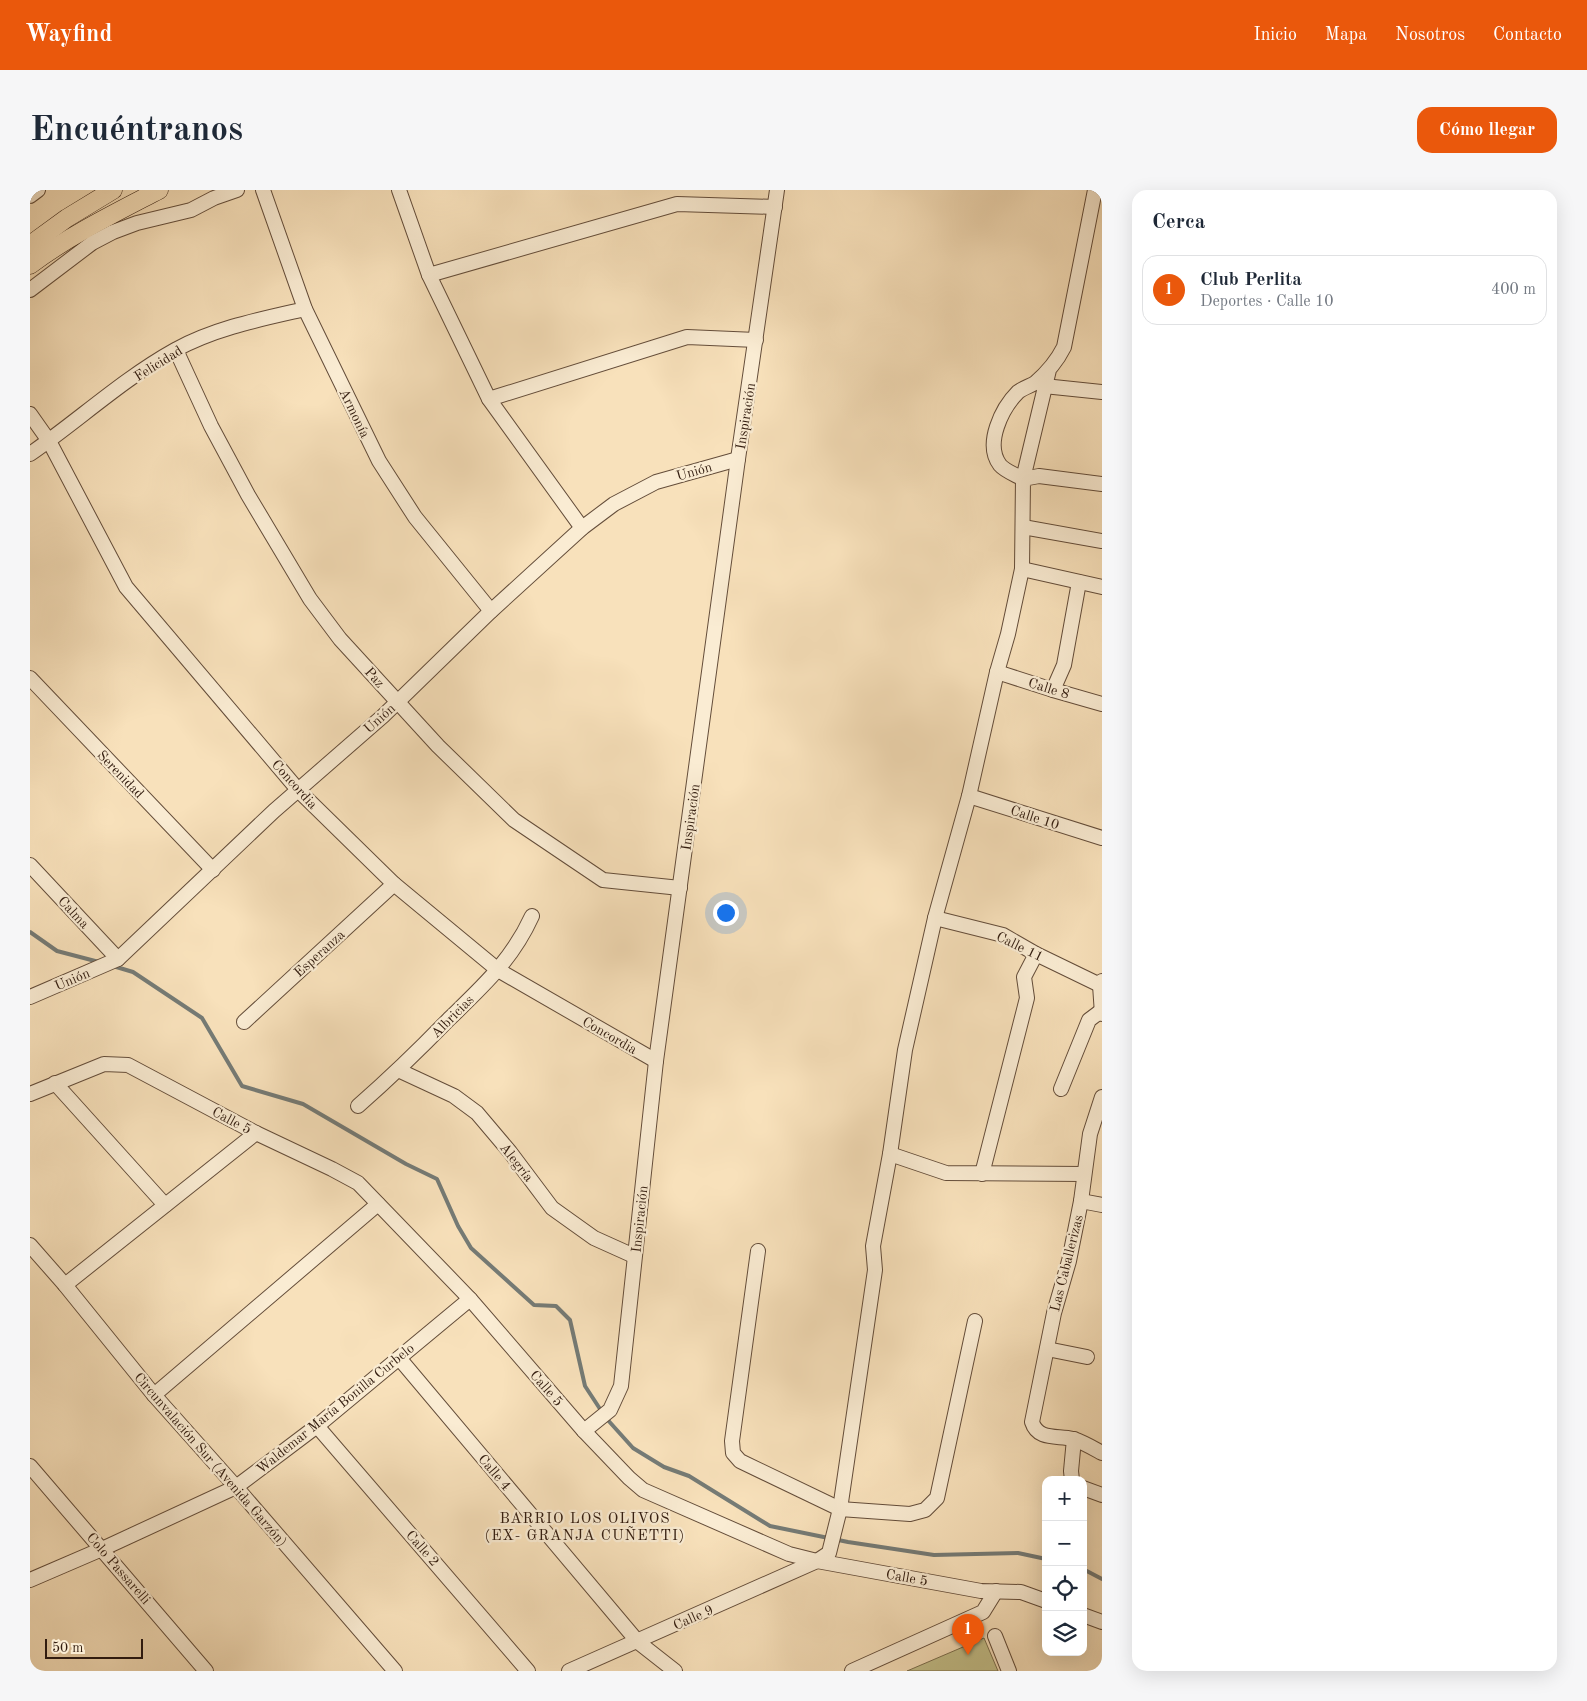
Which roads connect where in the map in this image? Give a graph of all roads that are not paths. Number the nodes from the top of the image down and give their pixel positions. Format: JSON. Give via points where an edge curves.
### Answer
{"nodes":[{"id":1,"x":113,"y":190,"type":"edge"},
{"id":2,"x":159,"y":190,"type":"edge"},
{"id":3,"x":237,"y":190,"type":"edge"},
{"id":4,"x":263,"y":190,"type":"edge"},
{"id":5,"x":400,"y":190,"type":"edge"},
{"id":6,"x":777,"y":190,"type":"edge"},
{"id":7,"x":1095,"y":190,"type":"edge"},
{"id":8,"x":775,"y":207,"type":"junction"},
{"id":9,"x":30,"y":245,"type":"edge"},
{"id":10,"x":30,"y":265,"type":"edge"},
{"id":11,"x":429,"y":275,"type":"junction"},
{"id":12,"x":30,"y":290,"type":"edge"},
{"id":13,"x":305,"y":309,"type":"junction"},
{"id":14,"x":756,"y":340,"type":"junction"},
{"id":15,"x":176,"y":350,"type":"junction"},
{"id":16,"x":1049,"y":370,"type":"junction"},
{"id":17,"x":1044,"y":386,"type":"junction"},
{"id":18,"x":1102,"y":392,"type":"edge"},
{"id":19,"x":489,"y":399,"type":"junction"},
{"id":20,"x":30,"y":414,"type":"edge"},
{"id":21,"x":49,"y":441,"type":"junction"},
{"id":22,"x":30,"y":454,"type":"edge"},
{"id":23,"x":738,"y":459,"type":"junction"},
{"id":24,"x":1023,"y":480,"type":"junction"},
{"id":25,"x":1102,"y":484,"type":"edge"},
{"id":26,"x":1023,"y":527,"type":"junction"},
{"id":27,"x":582,"y":528,"type":"junction"},
{"id":28,"x":1102,"y":541,"type":"edge"},
{"id":29,"x":1022,"y":569,"type":"junction"},
{"id":30,"x":1079,"y":582,"type":"junction"},
{"id":31,"x":1102,"y":587,"type":"edge"},
{"id":32,"x":491,"y":611,"type":"junction"},
{"id":33,"x":997,"y":672,"type":"junction"},
{"id":34,"x":30,"y":678,"type":"edge"},
{"id":35,"x":1053,"y":690,"type":"junction"},
{"id":36,"x":397,"y":702,"type":"junction"},
{"id":37,"x":1102,"y":704,"type":"edge"},
{"id":38,"x":298,"y":790,"type":"junction"},
{"id":39,"x":969,"y":796,"type":"junction"},
{"id":40,"x":1102,"y":838,"type":"edge"},
{"id":41,"x":30,"y":865,"type":"edge"},
{"id":42,"x":212,"y":870,"type":"junction"},
{"id":43,"x":394,"y":884,"type":"junction"},
{"id":44,"x":680,"y":888,"type":"junction"},
{"id":45,"x":532,"y":916,"type":"dead end"},
{"id":46,"x":935,"y":918,"type":"junction"},
{"id":47,"x":1036,"y":954,"type":"junction"},
{"id":48,"x":118,"y":959,"type":"junction"},
{"id":49,"x":498,"y":970,"type":"junction"},
{"id":50,"x":1101,"y":983,"type":"edge"},
{"id":51,"x":30,"y":997,"type":"edge"},
{"id":52,"x":1101,"y":1012,"type":"edge"},
{"id":53,"x":244,"y":1022,"type":"dead end"},
{"id":54,"x":656,"y":1062,"type":"junction"},
{"id":55,"x":398,"y":1070,"type":"junction"},
{"id":56,"x":55,"y":1083,"type":"junction"},
{"id":57,"x":1062,"y":1089,"type":"dead end"},
{"id":58,"x":30,"y":1094,"type":"edge"},
{"id":59,"x":1102,"y":1096,"type":"edge"},
{"id":60,"x":358,"y":1106,"type":"dead end"},
{"id":61,"x":1096,"y":1132,"type":"edge"},
{"id":62,"x":256,"y":1133,"type":"junction"},
{"id":63,"x":890,"y":1154,"type":"junction"},
{"id":64,"x":982,"y":1174,"type":"junction"},
{"id":65,"x":1084,"y":1174,"type":"junction"},
{"id":66,"x":1081,"y":1201,"type":"junction"},
{"id":67,"x":378,"y":1204,"type":"junction"},
{"id":68,"x":165,"y":1205,"type":"junction"},
{"id":69,"x":1102,"y":1205,"type":"edge"},
{"id":70,"x":30,"y":1245,"type":"edge"},
{"id":71,"x":758,"y":1252,"type":"dead end"},
{"id":72,"x":634,"y":1256,"type":"junction"},
{"id":73,"x":65,"y":1285,"type":"junction"},
{"id":74,"x":470,"y":1300,"type":"junction"},
{"id":75,"x":975,"y":1321,"type":"dead end"},
{"id":76,"x":1047,"y":1349,"type":"junction"},
{"id":77,"x":1087,"y":1357,"type":"dead end"},
{"id":78,"x":399,"y":1358,"type":"junction"},
{"id":79,"x":154,"y":1395,"type":"junction"},
{"id":80,"x":317,"y":1426,"type":"junction"},
{"id":81,"x":584,"y":1431,"type":"junction"},
{"id":82,"x":1074,"y":1439,"type":"junction"},
{"id":83,"x":1102,"y":1453,"type":"edge"},
{"id":84,"x":30,"y":1466,"type":"edge"},
{"id":85,"x":1072,"y":1476,"type":"edge"},
{"id":86,"x":236,"y":1487,"type":"junction"},
{"id":87,"x":1087,"y":1490,"type":"edge"},
{"id":88,"x":1102,"y":1496,"type":"edge"},
{"id":89,"x":840,"y":1509,"type":"junction"},
{"id":90,"x":102,"y":1549,"type":"junction"},
{"id":91,"x":817,"y":1561,"type":"junction"},
{"id":92,"x":30,"y":1580,"type":"edge"},
{"id":93,"x":996,"y":1591,"type":"junction"},
{"id":94,"x":1042,"y":1600,"type":"edge"},
{"id":95,"x":1087,"y":1616,"type":"edge"},
{"id":96,"x":1102,"y":1622,"type":"edge"},
{"id":97,"x":995,"y":1636,"type":"dead end"},
{"id":98,"x":638,"y":1642,"type":"junction"},
{"id":99,"x":206,"y":1671,"type":"edge"},
{"id":100,"x":395,"y":1671,"type":"edge"},
{"id":101,"x":528,"y":1671,"type":"edge"},
{"id":102,"x":569,"y":1671,"type":"edge"},
{"id":103,"x":675,"y":1671,"type":"edge"},
{"id":104,"x":852,"y":1671,"type":"edge"},
{"id":105,"x":1009,"y":1671,"type":"edge"}],
"edges":[{"from":1,"to":9,"type":"main road","via":[[66,218]]},
{"from":2,"to":10,"type":"main road","via":[[110,215]]},
{"from":3,"to":12,"type":"street","via":[[191,210],[113,232],[92,243]]},
{"from":4,"to":13,"type":"street","name":"Armonía"},
{"from":5,"to":11,"type":"street"},
{"from":6,"to":8,"type":"street","name":"Inspiración"},
{"from":7,"to":16,"type":"street","via":[[1064,347]]},
{"from":8,"to":11,"type":"street","via":[[677,204]]},
{"from":8,"to":14,"type":"street","name":"Inspiración"},
{"from":11,"to":19,"type":"street"},
{"from":13,"to":15,"type":"street","name":"Felicidad","via":[[245,323]]},
{"from":13,"to":32,"type":"street","name":"Armonía","via":[[379,462],[415,518]]},
{"from":14,"to":19,"type":"street","via":[[687,337]]},
{"from":14,"to":23,"type":"street","name":"Inspiración"},
{"from":15,"to":21,"type":"street","name":"Felicidad","via":[[115,390]]},
{"from":15,"to":36,"type":"street","name":"Paz","via":[[248,495],[310,599],[340,639]]},
{"from":16,"to":17,"type":"street"},
{"from":16,"to":24,"type":"street","via":[[1019,392],[1000,418],[994,437],[995,456],[1001,467]]},
{"from":17,"to":18,"type":"street"},
{"from":17,"to":24,"type":"street"},
{"from":19,"to":27,"type":"street"},
{"from":20,"to":21,"type":"street","name":"Concordia"},
{"from":21,"to":22,"type":"street","name":"Felicidad"},
{"from":21,"to":38,"type":"street","name":"Concordia","via":[[126,587]]},
{"from":23,"to":27,"type":"street","name":"Unión","via":[[656,482],[614,504]]},
{"from":23,"to":44,"type":"street","name":"Inspiración"},
{"from":24,"to":25,"type":"street","via":[[1039,476]]},
{"from":24,"to":26,"type":"street"},
{"from":26,"to":28,"type":"street"},
{"from":26,"to":29,"type":"street"},
{"from":27,"to":32,"type":"street","name":"Unión"},
{"from":29,"to":30,"type":"street"},
{"from":29,"to":33,"type":"street"},
{"from":30,"to":31,"type":"street"},
{"from":30,"to":35,"type":"street","via":[[1064,665]]},
{"from":32,"to":36,"type":"street","name":"Unión"},
{"from":33,"to":35,"type":"street","name":"Calle 8"},
{"from":33,"to":39,"type":"street"},
{"from":34,"to":42,"type":"street","name":"Serenidad"},
{"from":35,"to":37,"type":"street","name":"Calle 8"},
{"from":36,"to":38,"type":"street","name":"Unión"},
{"from":36,"to":44,"type":"street","name":"Paz","via":[[514,820],[603,880]]},
{"from":38,"to":42,"type":"street","name":"Unión"},
{"from":38,"to":43,"type":"street","name":"Concordia"},
{"from":39,"to":40,"type":"street","name":"Calle 10"},
{"from":39,"to":46,"type":"street"},
{"from":41,"to":48,"type":"street","name":"Calma"},
{"from":42,"to":48,"type":"street","name":"Unión"},
{"from":43,"to":49,"type":"street","name":"Concordia"},
{"from":43,"to":53,"type":"street","name":"Esperanza"},
{"from":44,"to":54,"type":"street","name":"Inspiración"},
{"from":45,"to":49,"type":"street","name":"Albricias","via":[[523,938]]},
{"from":46,"to":47,"type":"street","name":"Calle 11","via":[[1003,935]]},
{"from":46,"to":63,"type":"street","via":[[905,1050]]},
{"from":47,"to":50,"type":"street","name":"Calle 11"},
{"from":47,"to":64,"type":"street","via":[[1024,977],[1027,998]]},
{"from":48,"to":51,"type":"street","name":"Unión"},
{"from":49,"to":54,"type":"street","name":"Concordia"},
{"from":49,"to":55,"type":"street","name":"Albricias"},
{"from":50,"to":52,"type":"street"},
{"from":52,"to":57,"type":"street","via":[[1089,1020]]},
{"from":54,"to":72,"type":"street","name":"Inspiración"},
{"from":55,"to":60,"type":"street","name":"Albricias"},
{"from":55,"to":72,"type":"street","name":"Alegría","via":[[454,1096],[477,1113],[552,1208],[594,1238]]},
{"from":56,"to":58,"type":"street"},
{"from":56,"to":62,"type":"street","name":"Calle 5","via":[[104,1064],[128,1065]]},
{"from":56,"to":68,"type":"street"},
{"from":59,"to":61,"type":"street","name":"Las Caballerizas"},
{"from":61,"to":65,"type":"street","name":"Las Caballerizas"},
{"from":62,"to":67,"type":"street","name":"Calle 5","via":[[358,1183]]},
{"from":62,"to":68,"type":"street"},
{"from":63,"to":64,"type":"street","via":[[946,1173]]},
{"from":63,"to":89,"type":"street","via":[[873,1246],[875,1270]]},
{"from":64,"to":65,"type":"street"},
{"from":65,"to":66,"type":"street","name":"Las Caballerizas"},
{"from":66,"to":69,"type":"street"},
{"from":66,"to":76,"type":"street","name":"Las Caballerizas"},
{"from":67,"to":74,"type":"street","name":"Calle 5"},
{"from":67,"to":79,"type":"street"},
{"from":68,"to":73,"type":"street"},
{"from":70,"to":73,"type":"street","name":"Circunvalación Sur (Avenida Garzón)"},
{"from":71,"to":89,"type":"street","via":[[732,1454],[740,1461]]},
{"from":72,"to":81,"type":"street","name":"Inspiración","via":[[621,1386],[610,1410]]},
{"from":73,"to":79,"type":"street","name":"Circunvalación Sur (Avenida Garzón)"},
{"from":74,"to":78,"type":"street","name":"Waldemar María Bonilla Curbelo"},
{"from":74,"to":81,"type":"street","name":"Calle 5"},
{"from":75,"to":89,"type":"street","via":[[937,1498],[924,1510],[910,1514]]},
{"from":76,"to":77,"type":"street"},
{"from":76,"to":82,"type":"street","name":"Las Caballerizas","via":[[1032,1422],[1034,1430],[1040,1434]]},
{"from":78,"to":80,"type":"street","name":"Waldemar María Bonilla Curbelo"},
{"from":78,"to":98,"type":"street","name":"Calle 4"},
{"from":79,"to":86,"type":"street","name":"Circunvalación Sur (Avenida Garzón)"},
{"from":80,"to":86,"type":"street","name":"Waldemar María Bonilla Curbelo"},
{"from":80,"to":101,"type":"street","name":"Calle 2"},
{"from":81,"to":91,"type":"street","name":"Calle 5","via":[[642,1490],[789,1554]]},
{"from":82,"to":83,"type":"street"},
{"from":82,"to":85,"type":"street"},
{"from":84,"to":90,"type":"street","name":"Colo Passarelli"},
{"from":86,"to":90,"type":"street","name":"Waldemar María Bonilla Curbelo"},
{"from":86,"to":100,"type":"street","name":"Circunvalación Sur (Avenida Garzón)"},
{"from":87,"to":88,"type":"street"},
{"from":89,"to":91,"type":"street","via":[[829,1553]]},
{"from":90,"to":92,"type":"street","name":"Waldemar María Bonilla Curbelo"},
{"from":90,"to":99,"type":"street","name":"Colo Passarelli"},
{"from":91,"to":93,"type":"street","name":"Calle 5"},
{"from":91,"to":98,"type":"street","name":"Calle 9"},
{"from":93,"to":94,"type":"street","name":"Calle 5","via":[[1021,1592]]},
{"from":93,"to":104,"type":"street","via":[[982,1612]]},
{"from":95,"to":96,"type":"street"},
{"from":97,"to":105,"type":"street"},
{"from":98,"to":102,"type":"street","name":"Calle 9"},
{"from":98,"to":103,"type":"street","name":"Calle 4"}]}
